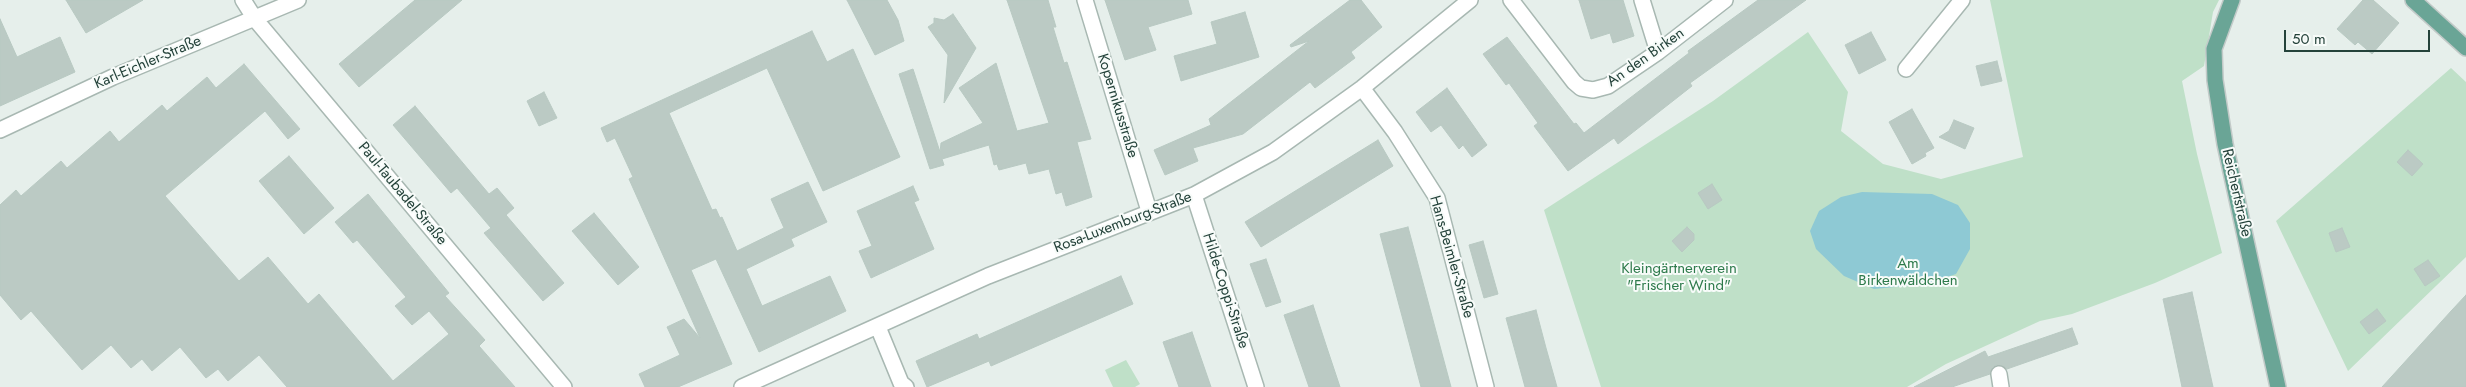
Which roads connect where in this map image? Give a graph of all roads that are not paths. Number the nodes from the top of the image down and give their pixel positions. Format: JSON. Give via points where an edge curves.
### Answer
{"nodes":[{"id":1,"x":243,"y":0,"type":"edge"},
{"id":2,"x":298,"y":0,"type":"edge"},
{"id":3,"x":1085,"y":0,"type":"edge"},
{"id":4,"x":1470,"y":0,"type":"edge"},
{"id":5,"x":1511,"y":0,"type":"edge"},
{"id":6,"x":1642,"y":0,"type":"edge"},
{"id":7,"x":1725,"y":0,"type":"edge"},
{"id":8,"x":1962,"y":0,"type":"edge"},
{"id":9,"x":2232,"y":0,"type":"edge"},
{"id":10,"x":2413,"y":0,"type":"edge"},
{"id":11,"x":255,"y":19,"type":"junction"},
{"id":12,"x":2466,"y":48,"type":"edge"},
{"id":13,"x":1658,"y":52,"type":"junction"},
{"id":14,"x":1906,"y":69,"type":"dead end"},
{"id":15,"x":1362,"y":88,"type":"junction"},
{"id":16,"x":0,"y":130,"type":"edge"},
{"id":17,"x":1194,"y":195,"type":"junction"},
{"id":18,"x":1149,"y":211,"type":"junction"},
{"id":19,"x":878,"y":327,"type":"junction"},
{"id":20,"x":564,"y":387,"type":"edge"},
{"id":21,"x":742,"y":387,"type":"edge"},
{"id":22,"x":906,"y":387,"type":"edge"},
{"id":23,"x":1256,"y":387,"type":"edge"},
{"id":24,"x":1486,"y":387,"type":"edge"},
{"id":25,"x":2278,"y":387,"type":"edge"}],
"edges":[{"from":1,"to":11,"type":"street","name":"Paul-Taubadel-Straße"},
{"from":2,"to":11,"type":"street","name":"Karl-Eichler-Straße"},
{"from":3,"to":18,"type":"street","name":"Kopernikusstraße"},
{"from":4,"to":15,"type":"street","name":"Rosa-Luxemburg-Straße"},
{"from":5,"to":13,"type":"street","name":"An den Birken","via":[[1581,88],[1593,90],[1608,86]]},
{"from":6,"to":13,"type":"street"},
{"from":7,"to":13,"type":"street","name":"An den Birken"},
{"from":8,"to":14,"type":"street"},
{"from":9,"to":25,"type":"main road","name":"Reichertstraße","via":[[2214,49],[2215,80],[2225,144]]},
{"from":10,"to":12,"type":"main road"},
{"from":11,"to":16,"type":"street","name":"Karl-Eichler-Straße","via":[[113,77]]},
{"from":11,"to":20,"type":"street","name":"Paul-Taubadel-Straße"},
{"from":15,"to":17,"type":"street","name":"Rosa-Luxemburg-Straße","via":[[1273,152]]},
{"from":15,"to":24,"type":"street","name":"Hans-Beimler-Straße","via":[[1437,198]]},
{"from":17,"to":18,"type":"street","name":"Rosa-Luxemburg-Straße"},
{"from":17,"to":23,"type":"street","name":"Hilde-Coppi-Straße"},
{"from":18,"to":19,"type":"street","name":"Rosa-Luxemburg-Straße","via":[[988,276]]},
{"from":19,"to":21,"type":"street","name":"Rosa-Luxemburg-Straße"},
{"from":19,"to":22,"type":"street","via":[[901,383]]}]}
